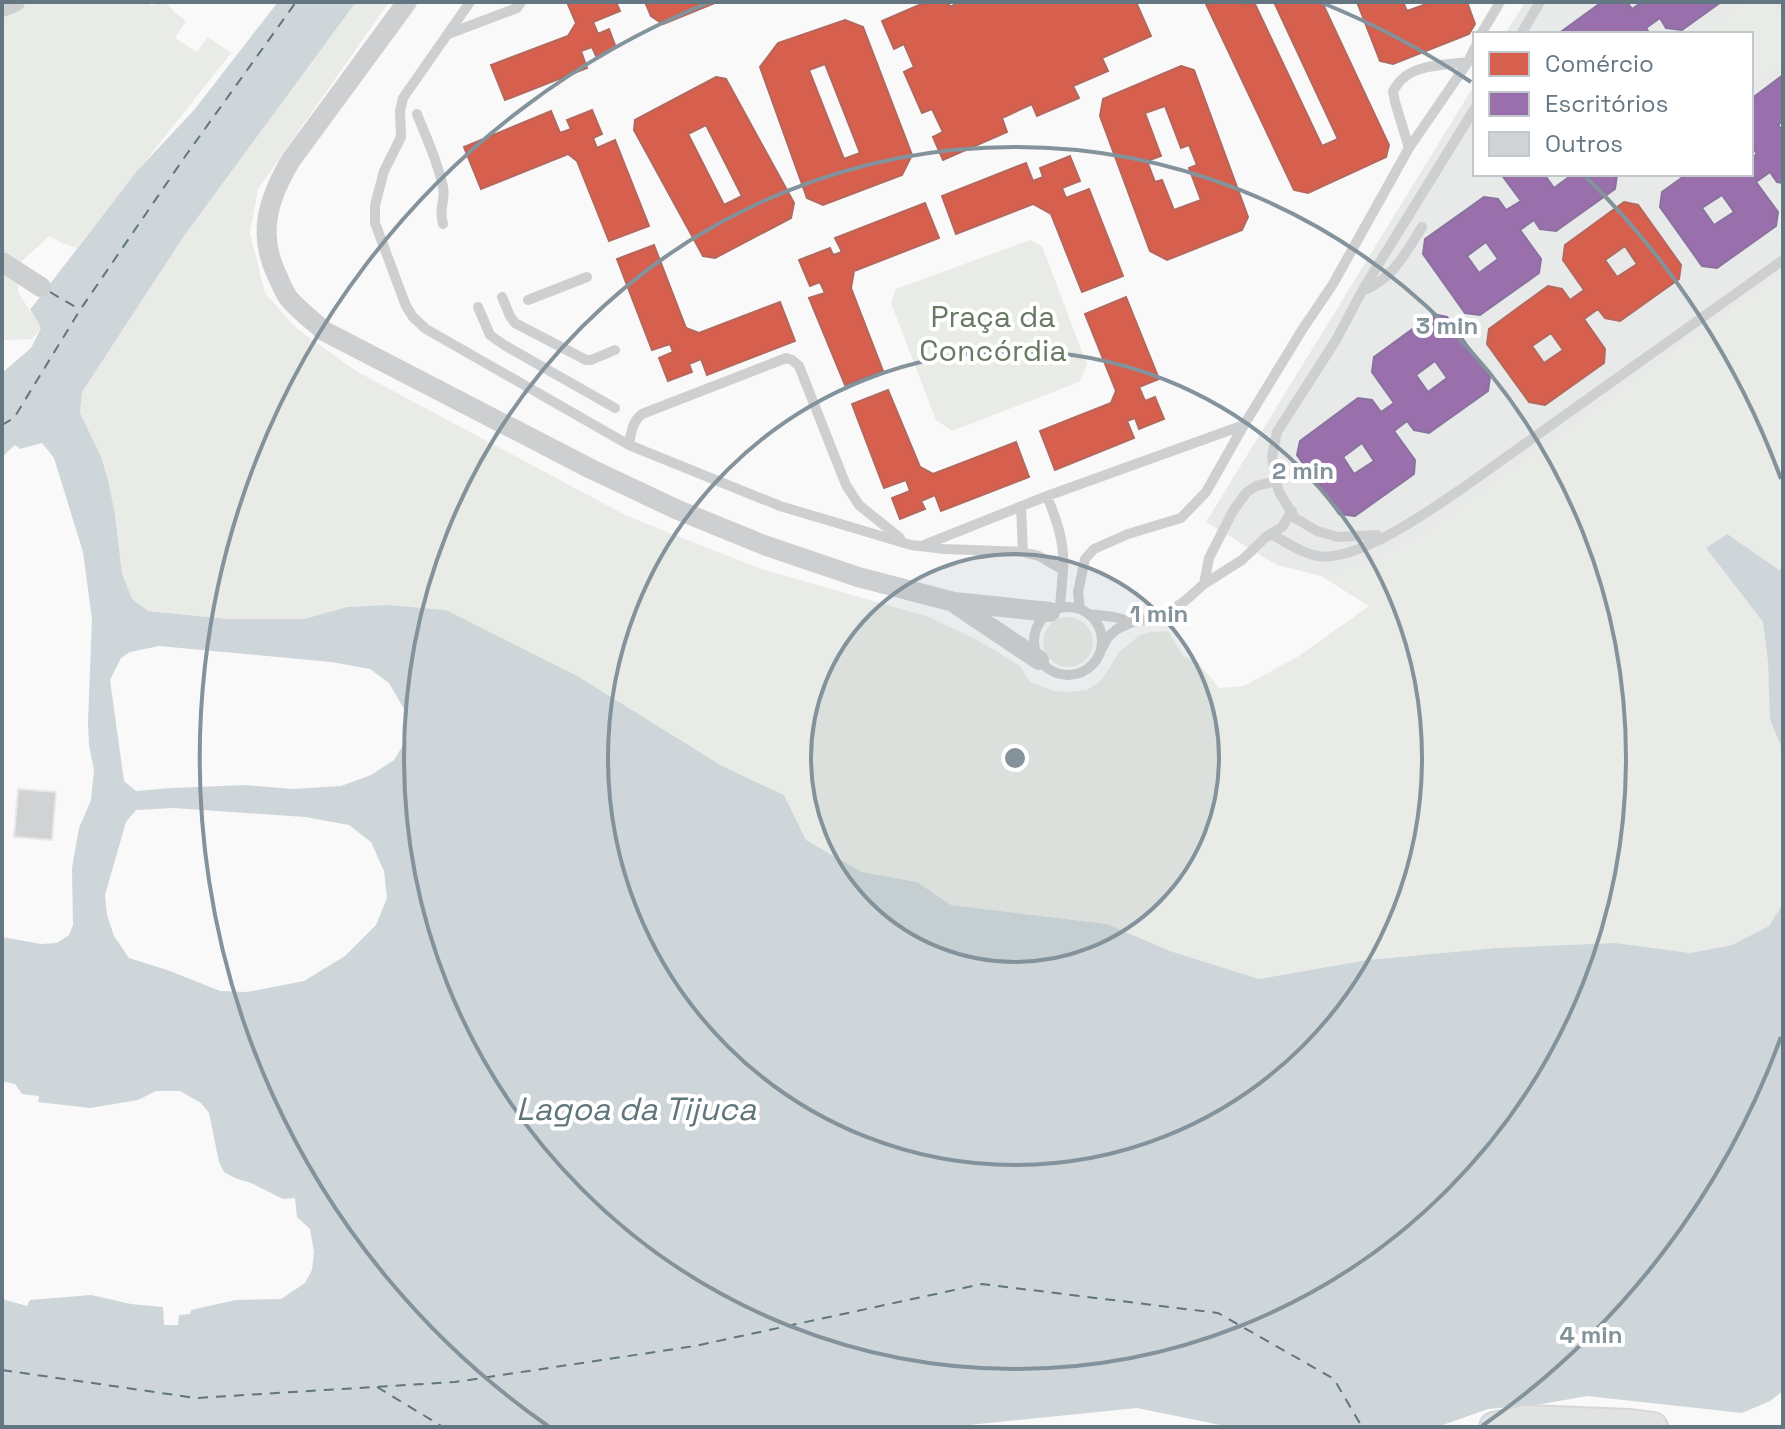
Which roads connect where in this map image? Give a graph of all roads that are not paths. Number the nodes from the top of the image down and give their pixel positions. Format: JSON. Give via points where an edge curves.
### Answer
{"nodes":[{"id":1,"x":15,"y":2,"type":"edge"},
{"id":2,"x":407,"y":2,"type":"edge"},
{"id":3,"x":470,"y":2,"type":"edge"},
{"id":4,"x":521,"y":2,"type":"edge"},
{"id":5,"x":1540,"y":2,"type":"edge"},
{"id":6,"x":1496,"y":5,"type":"edge"},
{"id":7,"x":2,"y":7,"type":"edge"},
{"id":8,"x":1482,"y":32,"type":"edge"},
{"id":9,"x":1522,"y":32,"type":"edge"},
{"id":10,"x":446,"y":35,"type":"junction"},
{"id":11,"x":1473,"y":51,"type":"edge"},
{"id":12,"x":1468,"y":62,"type":"junction"},
{"id":13,"x":1473,"y":111,"type":"edge"},
{"id":14,"x":417,"y":114,"type":"dead end"},
{"id":15,"x":1409,"y":148,"type":"junction"},
{"id":16,"x":443,"y":224,"type":"dead end"},
{"id":17,"x":1422,"y":227,"type":"dead end"},
{"id":18,"x":1783,"y":260,"type":"edge"},
{"id":19,"x":2,"y":262,"type":"edge"},
{"id":20,"x":587,"y":277,"type":"dead end"},
{"id":21,"x":41,"y":287,"type":"dead end"},
{"id":22,"x":1362,"y":291,"type":"junction"},
{"id":23,"x":502,"y":297,"type":"dead end"},
{"id":24,"x":528,"y":300,"type":"dead end"},
{"id":25,"x":478,"y":307,"type":"dead end"},
{"id":26,"x":615,"y":350,"type":"dead end"},
{"id":27,"x":615,"y":408,"type":"dead end"},
{"id":28,"x":1244,"y":425,"type":"junction"},
{"id":29,"x":629,"y":445,"type":"junction"},
{"id":30,"x":1276,"y":481,"type":"junction"},
{"id":31,"x":1047,"y":496,"type":"junction"},
{"id":32,"x":1021,"y":506,"type":"junction"},
{"id":33,"x":1292,"y":511,"type":"junction"},
{"id":34,"x":1387,"y":535,"type":"junction"},
{"id":35,"x":1267,"y":536,"type":"junction"},
{"id":36,"x":905,"y":542,"type":"junction"},
{"id":37,"x":920,"y":546,"type":"junction"},
{"id":38,"x":1023,"y":552,"type":"junction"},
{"id":39,"x":1063,"y":570,"type":"junction"},
{"id":40,"x":1204,"y":584,"type":"junction"},
{"id":41,"x":954,"y":602,"type":"junction"},
{"id":42,"x":1055,"y":610,"type":"junction"},
{"id":43,"x":1085,"y":612,"type":"junction"},
{"id":44,"x":1133,"y":622,"type":"junction"},
{"id":45,"x":1102,"y":648,"type":"junction"},
{"id":46,"x":1039,"y":660,"type":"junction"},
{"id":47,"x":1494,"y":1427,"type":"edge"},
{"id":48,"x":1653,"y":1427,"type":"edge"}],
"edges":[{"from":1,"to":7,"type":"street"},
{"from":2,"to":41,"type":"street","via":[[291,160],[269,204],[271,261],[289,299],[324,331],[678,510],[858,577]]},
{"from":3,"to":10,"type":"lane"},
{"from":4,"to":10,"type":"lane"},
{"from":5,"to":9,"type":"lane"},
{"from":6,"to":8,"type":"lane"},
{"from":10,"to":29,"type":"lane","via":[[403,98],[401,137],[375,205],[375,223],[402,297],[426,329]]},
{"from":11,"to":12,"type":"lane"},
{"from":12,"to":15,"type":"lane"},
{"from":12,"to":15,"type":"lane","via":[[1415,72],[1393,91]]},
{"from":13,"to":22,"type":"lane"},
{"from":14,"to":16,"type":"lane","via":[[441,179]]},
{"from":15,"to":28,"type":"lane","via":[[1333,284]]},
{"from":17,"to":22,"type":"lane","via":[[1385,280]]},
{"from":18,"to":34,"type":"lane","via":[[1467,485]]},
{"from":19,"to":21,"type":"street"},
{"from":20,"to":24,"type":"lane"},
{"from":22,"to":30,"type":"lane","via":[[1277,432],[1272,456]]},
{"from":23,"to":26,"type":"lane","via":[[515,323],[586,360]]},
{"from":25,"to":27,"type":"lane","via":[[490,335]]},
{"from":28,"to":31,"type":"lane"},
{"from":28,"to":43,"type":"lane","via":[[1206,492],[1181,518],[1128,534],[1094,549],[1085,559],[1078,592]]},
{"from":29,"to":36,"type":"lane","via":[[780,506]]},
{"from":29,"to":36,"type":"lane","via":[[632,427],[642,414],[767,364],[792,360],[799,366],[846,485],[859,505]]},
{"from":30,"to":33,"type":"lane"},
{"from":30,"to":40,"type":"lane","via":[[1256,486],[1233,511],[1209,558]]},
{"from":31,"to":32,"type":"lane"},
{"from":31,"to":39,"type":"lane","via":[[1063,544]]},
{"from":32,"to":37,"type":"lane"},
{"from":32,"to":38,"type":"lane"},
{"from":33,"to":34,"type":"lane","via":[[1317,531],[1338,537]]},
{"from":33,"to":35,"type":"lane","via":[[1282,527]]},
{"from":34,"to":35,"type":"lane","via":[[1330,557]]},
{"from":35,"to":40,"type":"lane"},
{"from":36,"to":37,"type":"lane"},
{"from":37,"to":38,"type":"lane"},
{"from":38,"to":39,"type":"lane"},
{"from":39,"to":42,"type":"lane"},
{"from":40,"to":44,"type":"lane","via":[[1169,612]]},
{"from":41,"to":42,"type":"street"},
{"from":41,"to":46,"type":"street"},
{"from":42,"to":43,"type":"lane"},
{"from":42,"to":46,"type":"lane","via":[[1036,628]]},
{"from":43,"to":44,"type":"lane"},
{"from":43,"to":45,"type":"lane","via":[[1100,629]]},
{"from":44,"to":45,"type":"lane","via":[[1117,629]]},
{"from":45,"to":46,"type":"lane","via":[[1090,668],[1069,676],[1047,669]]},
{"from":47,"to":48,"type":"main road","via":[[1526,1420]]}]}
